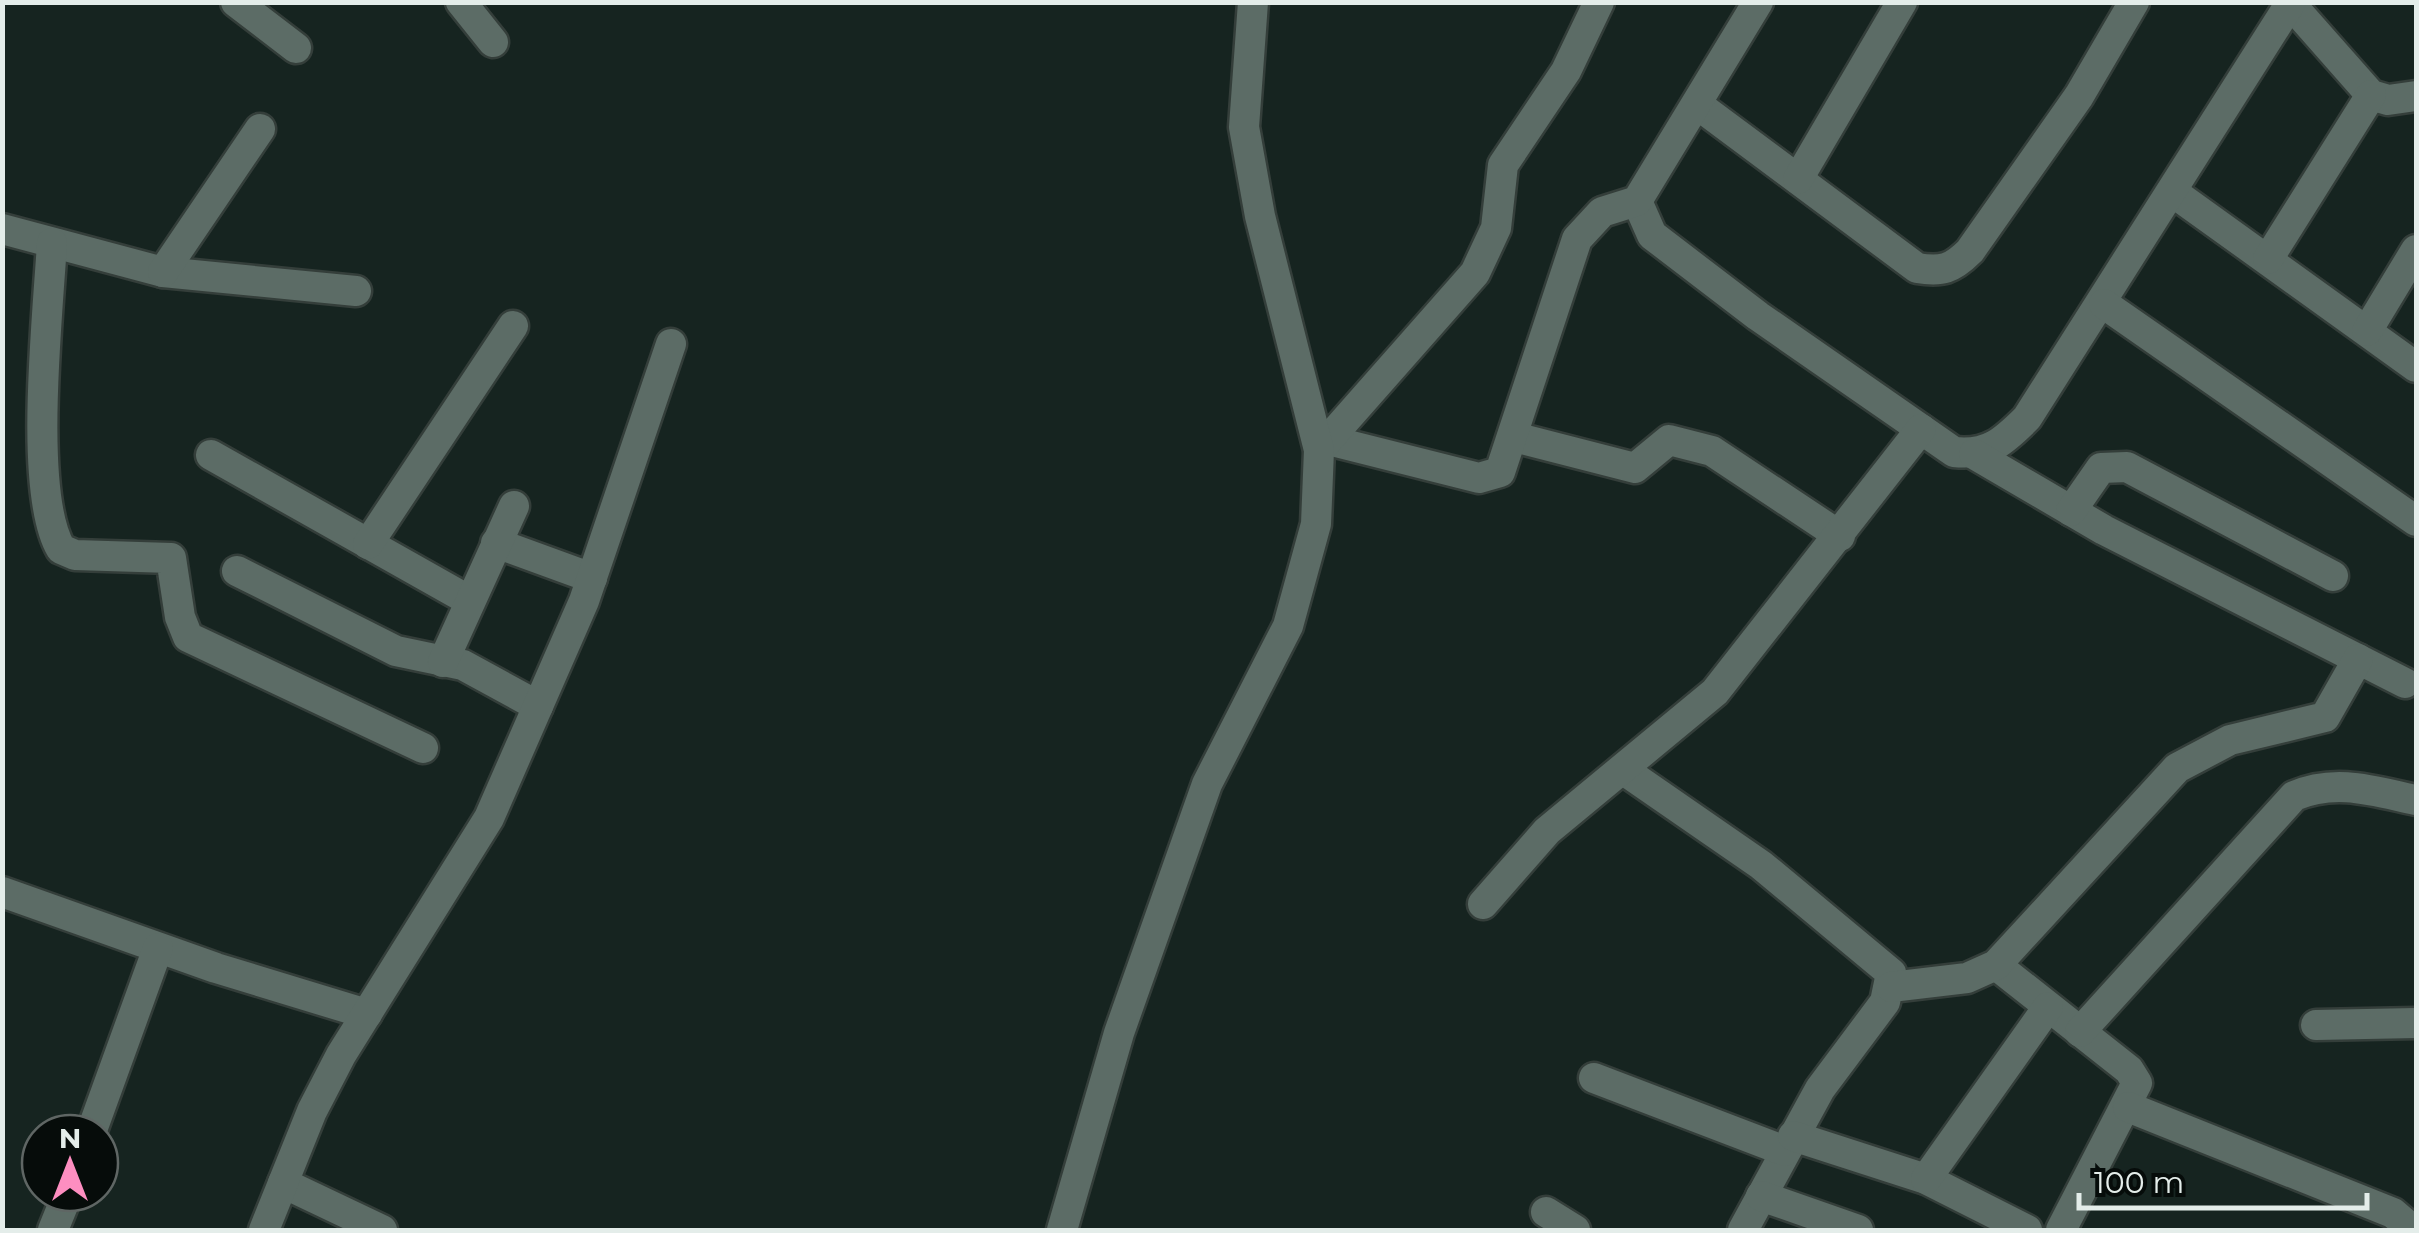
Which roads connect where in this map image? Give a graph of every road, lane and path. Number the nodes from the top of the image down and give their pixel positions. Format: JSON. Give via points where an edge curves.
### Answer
{"nodes":[{"id":1,"x":236,"y":2,"type":"edge"},
{"id":2,"x":460,"y":2,"type":"edge"},
{"id":3,"x":1253,"y":2,"type":"edge"},
{"id":4,"x":1758,"y":2,"type":"edge"},
{"id":5,"x":1902,"y":2,"type":"edge"},
{"id":6,"x":2134,"y":2,"type":"edge"},
{"id":7,"x":2290,"y":3,"type":"edge"},
{"id":8,"x":1587,"y":6,"type":"edge"},
{"id":9,"x":493,"y":42,"type":"dead end"},
{"id":10,"x":296,"y":48,"type":"dead end"},
{"id":11,"x":2371,"y":95,"type":"junction"},
{"id":12,"x":2416,"y":96,"type":"edge"},
{"id":13,"x":1698,"y":105,"type":"junction"},
{"id":14,"x":260,"y":129,"type":"dead end"},
{"id":15,"x":1798,"y":179,"type":"junction"},
{"id":16,"x":2174,"y":193,"type":"junction"},
{"id":17,"x":1637,"y":201,"type":"junction"},
{"id":18,"x":2,"y":229,"type":"edge"},
{"id":19,"x":52,"y":243,"type":"junction"},
{"id":20,"x":2416,"y":250,"type":"edge"},
{"id":21,"x":2268,"y":259,"type":"junction"},
{"id":22,"x":163,"y":272,"type":"junction"},
{"id":23,"x":356,"y":292,"type":"dead end"},
{"id":24,"x":2104,"y":304,"type":"junction"},
{"id":25,"x":513,"y":326,"type":"dead end"},
{"id":26,"x":2367,"y":331,"type":"junction"},
{"id":27,"x":671,"y":344,"type":"dead end"},
{"id":28,"x":2416,"y":367,"type":"edge"},
{"id":29,"x":1922,"y":429,"type":"junction"},
{"id":30,"x":1514,"y":437,"type":"junction"},
{"id":31,"x":1323,"y":445,"type":"junction"},
{"id":32,"x":1974,"y":454,"type":"junction"},
{"id":33,"x":210,"y":455,"type":"dead end"},
{"id":34,"x":514,"y":506,"type":"dead end"},
{"id":35,"x":2070,"y":511,"type":"junction"},
{"id":36,"x":2414,"y":513,"type":"edge"},
{"id":37,"x":1840,"y":536,"type":"junction"},
{"id":38,"x":496,"y":543,"type":"junction"},
{"id":39,"x":368,"y":544,"type":"junction"},
{"id":40,"x":237,"y":571,"type":"dead end"},
{"id":41,"x":2333,"y":576,"type":"dead end"},
{"id":42,"x":592,"y":578,"type":"junction"},
{"id":43,"x":470,"y":601,"type":"junction"},
{"id":44,"x":2358,"y":659,"type":"junction"},
{"id":45,"x":444,"y":662,"type":"junction"},
{"id":46,"x":2405,"y":682,"type":"dead end"},
{"id":47,"x":538,"y":706,"type":"junction"},
{"id":48,"x":423,"y":748,"type":"dead end"},
{"id":49,"x":1625,"y":770,"type":"junction"},
{"id":50,"x":2416,"y":800,"type":"edge"},
{"id":51,"x":2,"y":892,"type":"edge"},
{"id":52,"x":1483,"y":904,"type":"dead end"},
{"id":53,"x":158,"y":948,"type":"junction"},
{"id":54,"x":1996,"y":965,"type":"junction"},
{"id":55,"x":1891,"y":987,"type":"junction"},
{"id":56,"x":2048,"y":1007,"type":"junction"},
{"id":57,"x":367,"y":1014,"type":"junction"},
{"id":58,"x":2416,"y":1023,"type":"edge"},
{"id":59,"x":2316,"y":1024,"type":"dead end"},
{"id":60,"x":2080,"y":1032,"type":"junction"},
{"id":61,"x":1594,"y":1078,"type":"dead end"},
{"id":62,"x":2128,"y":1107,"type":"junction"},
{"id":63,"x":98,"y":1113,"type":"edge"},
{"id":64,"x":1789,"y":1143,"type":"junction"},
{"id":65,"x":1926,"y":1179,"type":"junction"},
{"id":66,"x":283,"y":1184,"type":"junction"},
{"id":67,"x":1761,"y":1196,"type":"junction"},
{"id":68,"x":1546,"y":1212,"type":"dead end"},
{"id":69,"x":264,"y":1230,"type":"edge"},
{"id":70,"x":382,"y":1230,"type":"edge"},
{"id":71,"x":1062,"y":1230,"type":"edge"},
{"id":72,"x":1575,"y":1230,"type":"edge"},
{"id":73,"x":1743,"y":1230,"type":"edge"},
{"id":74,"x":1858,"y":1230,"type":"edge"},
{"id":75,"x":2027,"y":1230,"type":"edge"},
{"id":76,"x":2061,"y":1230,"type":"edge"},
{"id":77,"x":2413,"y":1230,"type":"edge"}],
"edges":[{"from":1,"to":10,"type":"street"},
{"from":2,"to":9,"type":"street"},
{"from":3,"to":31,"type":"street","via":[[1244,127],[1264,234]]},
{"from":4,"to":13,"type":"street"},
{"from":5,"to":15,"type":"street"},
{"from":6,"to":15,"type":"street","via":[[2079,96],[1955,266],[1940,272],[1917,268]]},
{"from":7,"to":11,"type":"street"},
{"from":7,"to":16,"type":"street"},
{"from":8,"to":31,"type":"street","via":[[1566,71],[1503,165],[1496,228],[1475,273]]},
{"from":11,"to":12,"type":"street"},
{"from":11,"to":21,"type":"street"},
{"from":13,"to":15,"type":"street"},
{"from":13,"to":17,"type":"street"},
{"from":14,"to":22,"type":"street"},
{"from":16,"to":21,"type":"street"},
{"from":16,"to":24,"type":"street"},
{"from":17,"to":29,"type":"street","via":[[1652,235]]},
{"from":17,"to":30,"type":"street","via":[[1602,212],[1577,238]]},
{"from":18,"to":19,"type":"street"},
{"from":19,"to":22,"type":"street"},
{"from":19,"to":48,"type":"street","via":[[43,413],[47,501],[60,549],[171,558],[188,637]]},
{"from":20,"to":26,"type":"street"},
{"from":21,"to":26,"type":"street"},
{"from":22,"to":23,"type":"street"},
{"from":24,"to":32,"type":"street","via":[[2028,418],[1993,448]]},
{"from":24,"to":36,"type":"street"},
{"from":25,"to":39,"type":"street"},
{"from":26,"to":28,"type":"street"},
{"from":27,"to":42,"type":"street"},
{"from":29,"to":32,"type":"street","via":[[1954,452]]},
{"from":29,"to":37,"type":"street"},
{"from":30,"to":31,"type":"street","via":[[1506,462],[1490,478]]},
{"from":30,"to":37,"type":"street","via":[[1635,468],[1669,440],[1692,443]]},
{"from":31,"to":71,"type":"street","via":[[1316,524],[1288,626],[1207,784],[1119,1033]]},
{"from":32,"to":35,"type":"street"},
{"from":33,"to":39,"type":"street"},
{"from":34,"to":38,"type":"street"},
{"from":35,"to":41,"type":"street","via":[[2101,468],[2127,467]]},
{"from":35,"to":44,"type":"street"},
{"from":37,"to":49,"type":"street","via":[[1715,692]]},
{"from":38,"to":42,"type":"street"},
{"from":38,"to":43,"type":"street"},
{"from":39,"to":43,"type":"street"},
{"from":40,"to":45,"type":"street","via":[[396,651]]},
{"from":42,"to":47,"type":"street"},
{"from":43,"to":45,"type":"street"},
{"from":44,"to":46,"type":"street"},
{"from":44,"to":54,"type":"street","via":[[2325,717],[2230,740],[2176,768]]},
{"from":45,"to":47,"type":"street","via":[[463,665]]},
{"from":47,"to":57,"type":"street","via":[[490,818]]},
{"from":49,"to":52,"type":"street","via":[[1530,846]]},
{"from":49,"to":55,"type":"street","via":[[1750,857],[1885,964]]},
{"from":50,"to":60,"type":"street","via":[[2344,785],[2316,786],[2294,796]]},
{"from":51,"to":53,"type":"street"},
{"from":53,"to":57,"type":"street"},
{"from":53,"to":63,"type":"street"},
{"from":54,"to":55,"type":"street","via":[[1967,978]]},
{"from":54,"to":56,"type":"street"},
{"from":55,"to":64,"type":"street"},
{"from":56,"to":60,"type":"street"},
{"from":56,"to":65,"type":"street"},
{"from":57,"to":66,"type":"street","via":[[312,1111]]},
{"from":58,"to":59,"type":"street"},
{"from":60,"to":62,"type":"street","via":[[2128,1070],[2136,1083]]},
{"from":61,"to":64,"type":"street"},
{"from":62,"to":76,"type":"street"},
{"from":62,"to":77,"type":"street","via":[[2393,1213]]},
{"from":64,"to":65,"type":"street"},
{"from":64,"to":67,"type":"street"},
{"from":65,"to":75,"type":"street"},
{"from":66,"to":69,"type":"street"},
{"from":66,"to":70,"type":"street"},
{"from":67,"to":73,"type":"street"},
{"from":67,"to":74,"type":"street"},
{"from":68,"to":72,"type":"street"}]}
